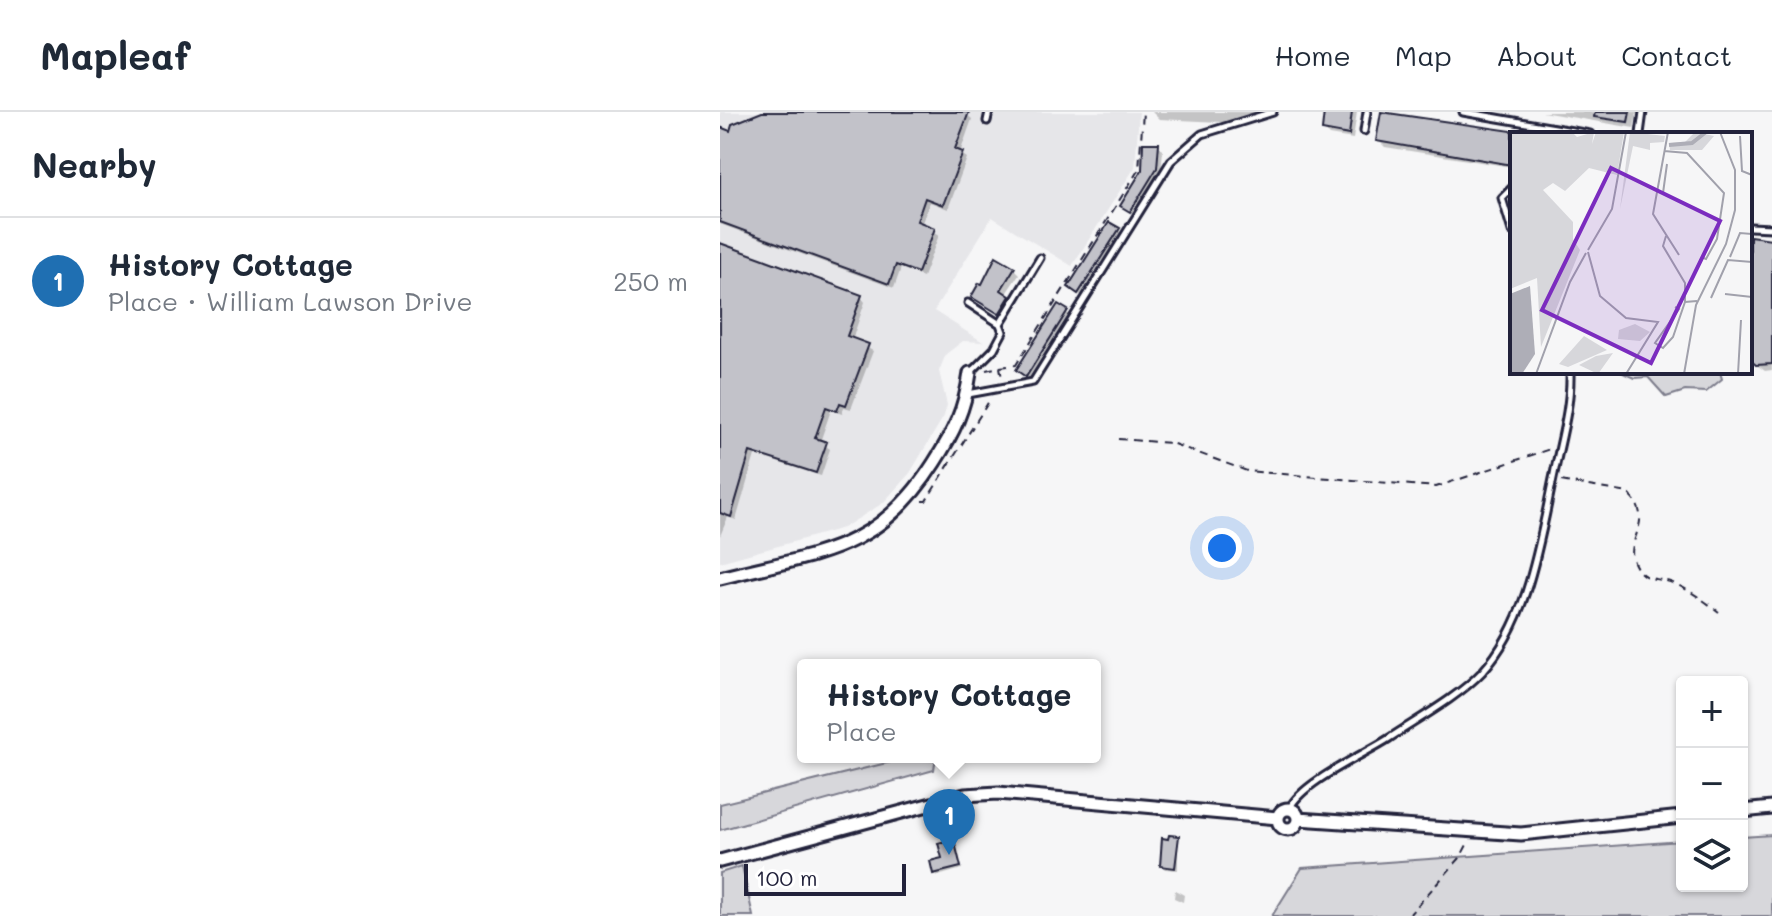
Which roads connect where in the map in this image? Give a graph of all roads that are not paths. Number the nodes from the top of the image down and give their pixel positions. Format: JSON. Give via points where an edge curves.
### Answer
{"nodes":[{"id":1,"x":989,"y":112,"type":"edge"},
{"id":2,"x":1273,"y":112,"type":"edge"},
{"id":3,"x":1367,"y":112,"type":"edge"},
{"id":4,"x":1463,"y":112,"type":"edge"},
{"id":5,"x":1643,"y":112,"type":"edge"},
{"id":6,"x":987,"y":121,"type":"dead end"},
{"id":7,"x":1364,"y":131,"type":"dead end"},
{"id":8,"x":1578,"y":132,"type":"edge"},
{"id":9,"x":1640,"y":132,"type":"edge"},
{"id":10,"x":1510,"y":190,"type":"edge"},
{"id":11,"x":1510,"y":224,"type":"edge"},
{"id":12,"x":1752,"y":227,"type":"edge"},
{"id":13,"x":1772,"y":228,"type":"edge"},
{"id":14,"x":1040,"y":258,"type":"dead end"},
{"id":15,"x":968,"y":303,"type":"dead end"},
{"id":16,"x":1000,"y":324,"type":"junction"},
{"id":17,"x":970,"y":373,"type":"joint"},
{"id":18,"x":1570,"y":374,"type":"edge"},
{"id":19,"x":967,"y":394,"type":"junction"},
{"id":20,"x":720,"y":578,"type":"edge"},
{"id":21,"x":1290,"y":808,"type":"junction"},
{"id":22,"x":1772,"y":808,"type":"edge"},
{"id":23,"x":1748,"y":810,"type":"edge"},
{"id":24,"x":1278,"y":818,"type":"junction"},
{"id":25,"x":1676,"y":818,"type":"edge"},
{"id":26,"x":1298,"y":819,"type":"junction"},
{"id":27,"x":720,"y":861,"type":"edge"}],
"edges":[{"from":1,"to":6,"type":"lane"},
{"from":2,"to":19,"type":"lane","via":[[1202,134],[1180,151],[1033,382]]},
{"from":3,"to":7,"type":"lane"},
{"from":4,"to":8,"type":"lane"},
{"from":5,"to":9,"type":"lane"},
{"from":10,"to":11,"type":"lane","via":[[1502,198]]},
{"from":12,"to":13,"type":"lane"},
{"from":14,"to":16,"type":"lane"},
{"from":15,"to":16,"type":"lane"},
{"from":16,"to":17,"type":"lane","via":[[1003,332],[994,349]]},
{"from":17,"to":19,"type":"street"},
{"from":18,"to":21,"type":"lane","via":[[1553,479],[1508,634],[1481,672],[1316,783]]},
{"from":19,"to":20,"type":"street","via":[[955,430],[909,501],[887,521],[851,543]]},
{"from":21,"to":24,"type":"street"},
{"from":21,"to":26,"type":"street"},
{"from":22,"to":23,"type":"street"},
{"from":24,"to":26,"type":"street","via":[[1289,829]]},
{"from":24,"to":27,"type":"street","via":[[998,793],[965,795]]},
{"from":25,"to":26,"type":"street","via":[[1521,834]]}]}
